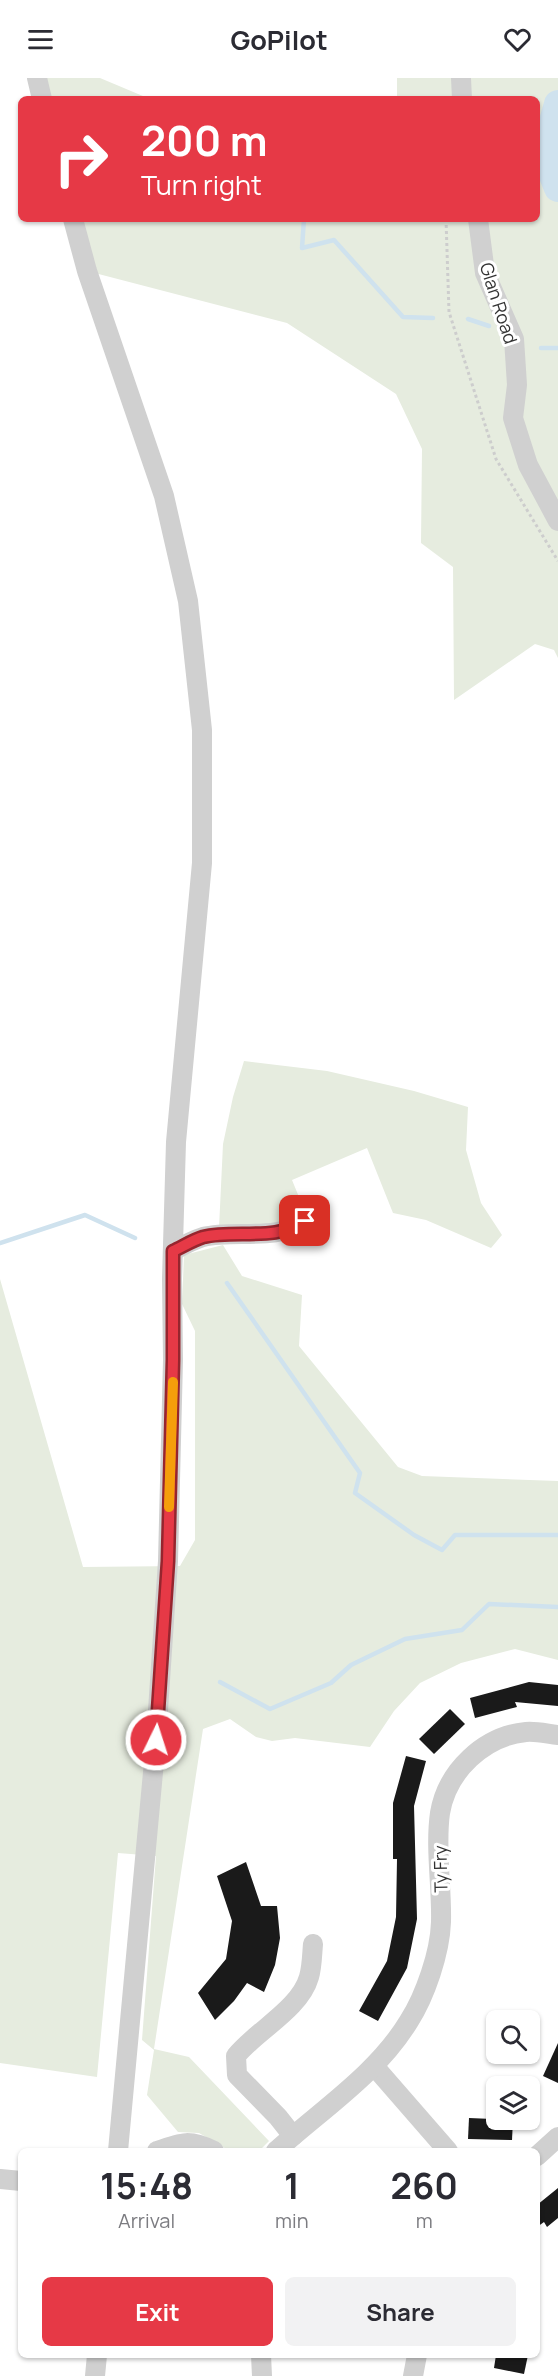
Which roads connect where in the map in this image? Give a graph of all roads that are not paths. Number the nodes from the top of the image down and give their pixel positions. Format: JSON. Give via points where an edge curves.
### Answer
{"nodes":[{"id":1,"x":37,"y":78,"type":"edge"},
{"id":2,"x":461,"y":78,"type":"edge"},
{"id":3,"x":41,"y":96,"type":"edge"},
{"id":4,"x":462,"y":96,"type":"edge"},
{"id":5,"x":74,"y":222,"type":"edge"},
{"id":6,"x":478,"y":222,"type":"edge"},
{"id":7,"x":558,"y":521,"type":"edge"},
{"id":8,"x":305,"y":1221,"type":"dead end"},
{"id":9,"x":173,"y":1251,"type":"junction"},
{"id":10,"x":558,"y":1735,"type":"edge"},
{"id":11,"x":313,"y":1944,"type":"dead end"},
{"id":12,"x":374,"y":2066,"type":"junction"},
{"id":13,"x":293,"y":2136,"type":"junction"},
{"id":14,"x":558,"y":2138,"type":"edge"},
{"id":15,"x":118,"y":2148,"type":"edge"},
{"id":16,"x":165,"y":2148,"type":"edge"},
{"id":17,"x":208,"y":2148,"type":"edge"},
{"id":18,"x":279,"y":2148,"type":"edge"},
{"id":19,"x":445,"y":2148,"type":"edge"},
{"id":20,"x":540,"y":2153,"type":"edge"},
{"id":21,"x":0,"y":2179,"type":"edge"},
{"id":22,"x":18,"y":2181,"type":"edge"},
{"id":23,"x":97,"y":2358,"type":"edge"},
{"id":24,"x":261,"y":2358,"type":"edge"},
{"id":25,"x":416,"y":2358,"type":"edge"},
{"id":26,"x":95,"y":2376,"type":"edge"},
{"id":27,"x":262,"y":2376,"type":"edge"},
{"id":28,"x":413,"y":2376,"type":"edge"}],
"edges":[{"from":1,"to":3,"type":"street"},
{"from":2,"to":4,"type":"street"},
{"from":5,"to":9,"type":"street","via":[[164,496],[188,602],[202,730],[202,863],[176,1142]]},
{"from":6,"to":7,"type":"street","name":"Glan Road","via":[[485,273],[514,339],[517,385],[513,418],[528,465]]},
{"from":8,"to":9,"type":"street","via":[[294,1229],[204,1237]]},
{"from":9,"to":15,"type":"street","via":[[166,1588]]},
{"from":10,"to":12,"type":"street","name":"Ty Fry","via":[[527,1731],[496,1738],[469,1758],[450,1784],[440,1813],[441,1924],[433,1969],[410,2021]]},
{"from":11,"to":13,"type":"street","via":[[309,1978],[297,1999],[236,2056],[237,2075]]},
{"from":12,"to":13,"type":"street","name":"Ty Fry"},
{"from":12,"to":19,"type":"street"},
{"from":13,"to":18,"type":"street","name":"Ty Fry"},
{"from":14,"to":20,"type":"street"},
{"from":16,"to":17,"type":"street","via":[[181,2142]]},
{"from":21,"to":22,"type":"street"},
{"from":23,"to":26,"type":"street"},
{"from":24,"to":27,"type":"street"},
{"from":25,"to":28,"type":"street"}]}
